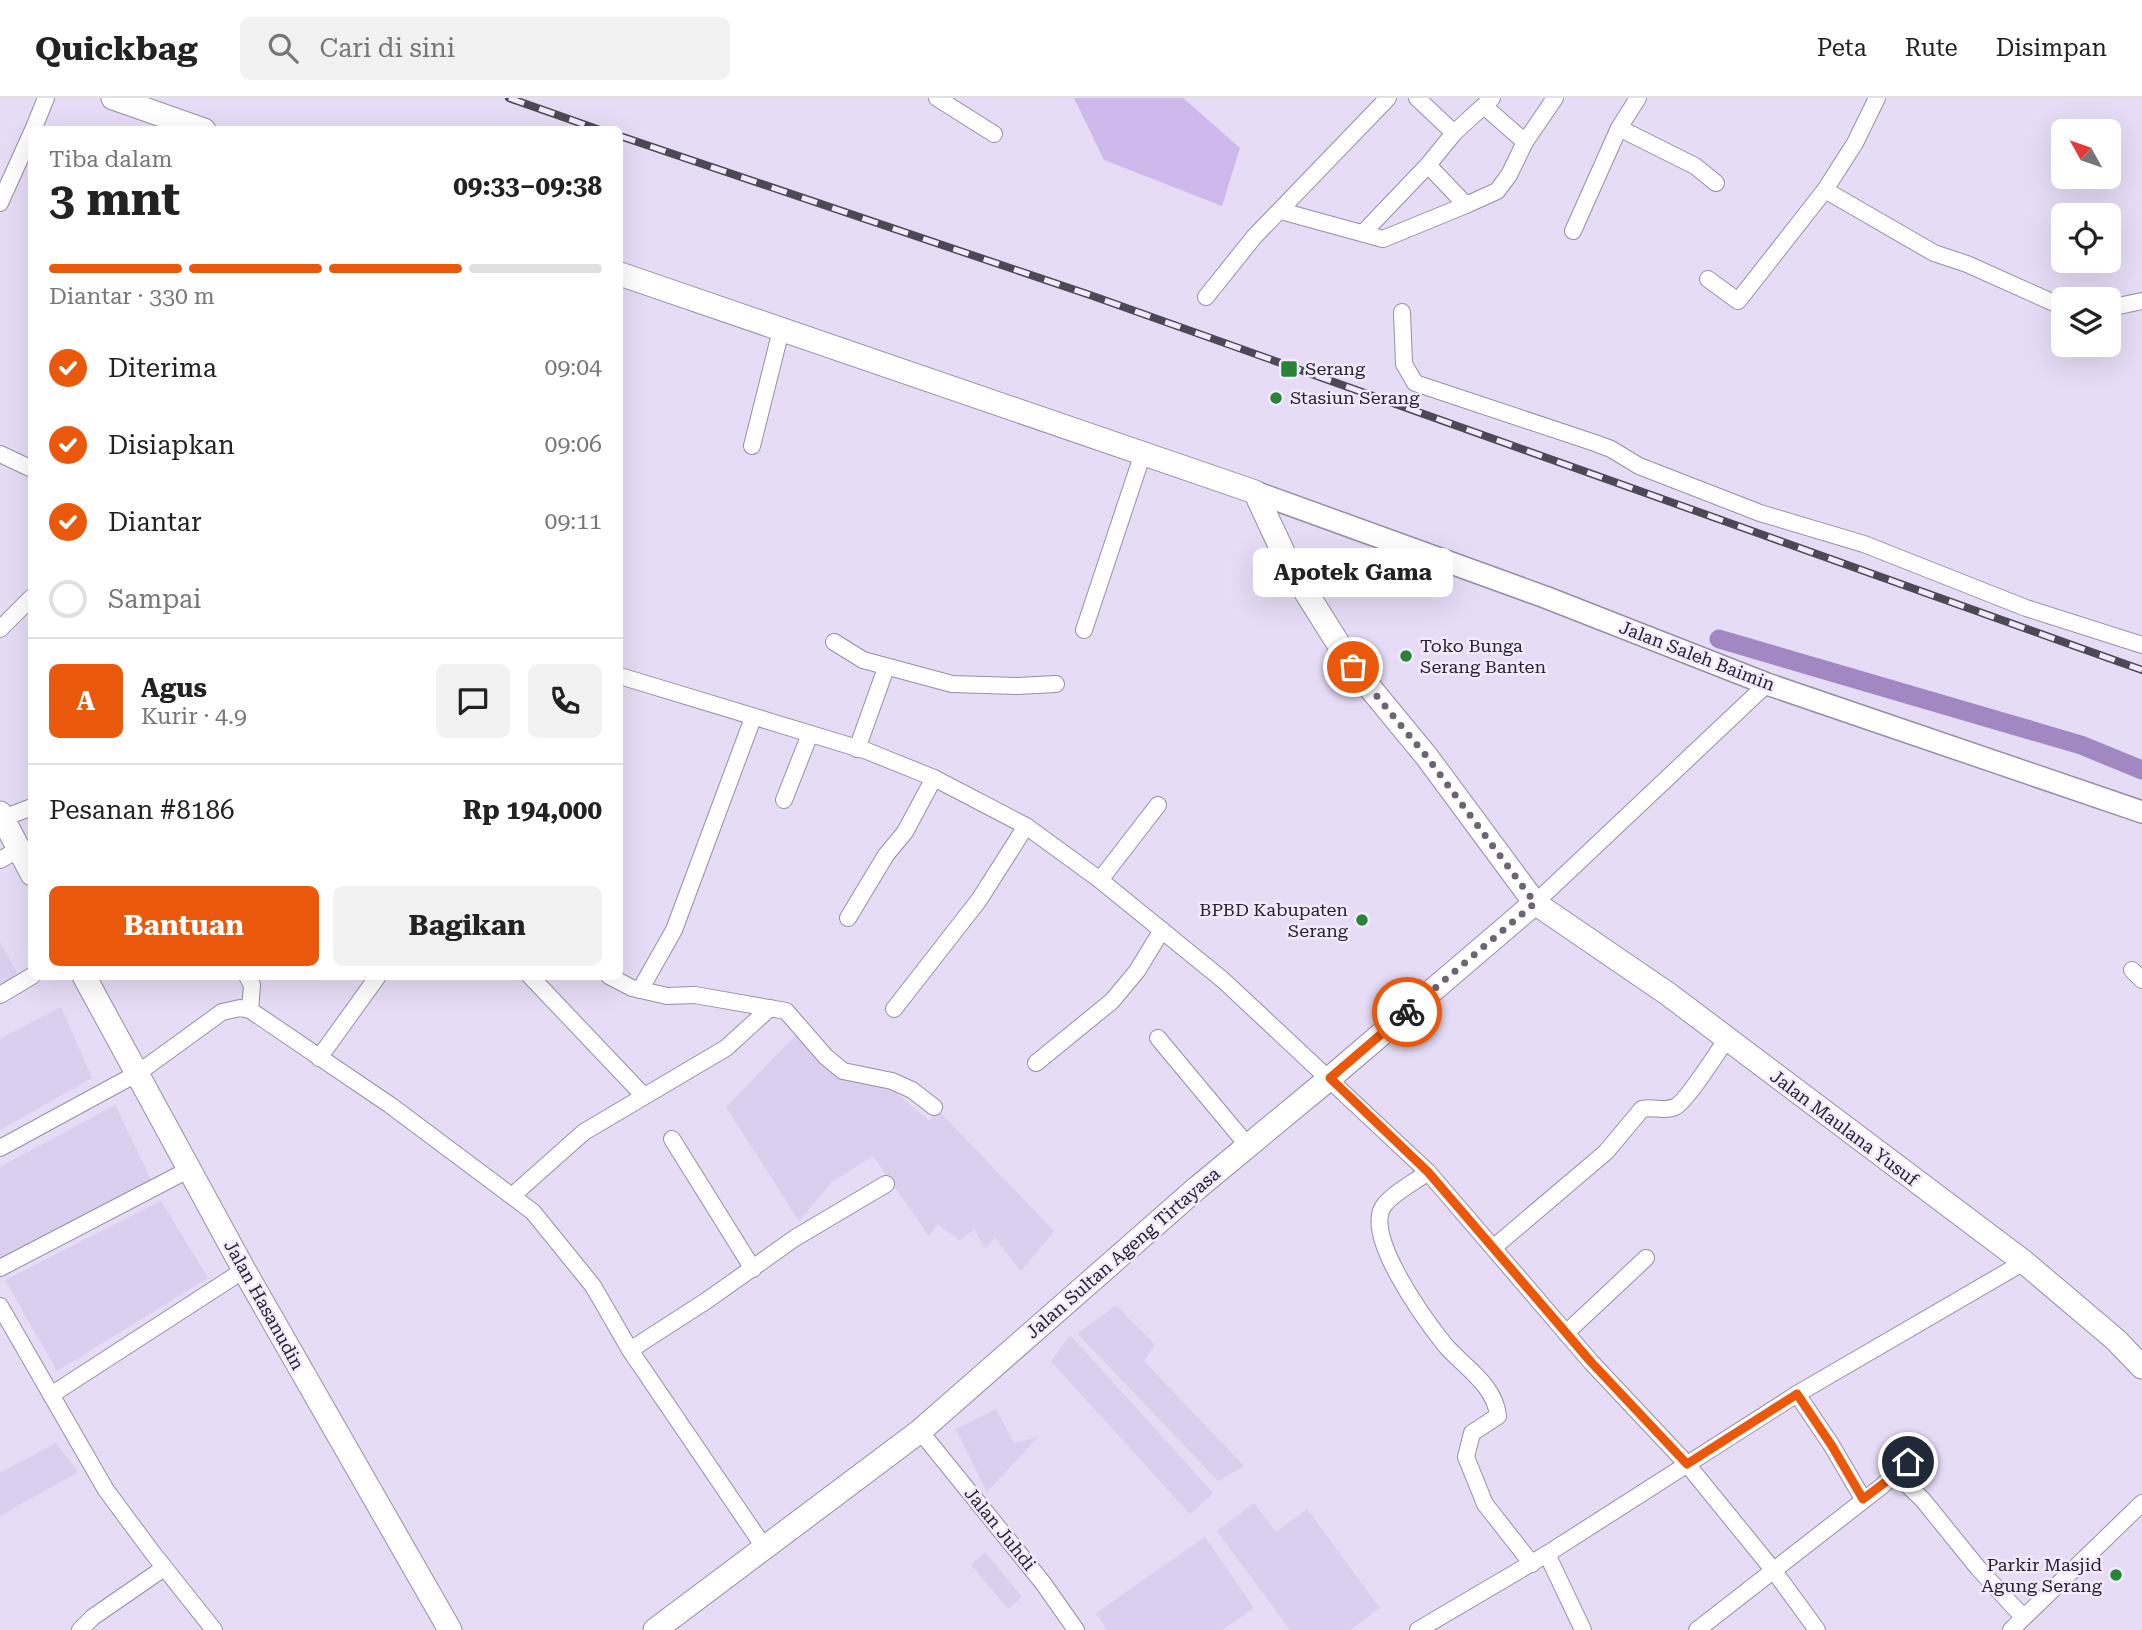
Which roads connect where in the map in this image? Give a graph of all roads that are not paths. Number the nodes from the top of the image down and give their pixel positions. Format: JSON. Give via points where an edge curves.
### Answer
{"nodes":[{"id":1,"x":46,"y":98,"type":"edge"},
{"id":2,"x":113,"y":98,"type":"edge"},
{"id":3,"x":937,"y":98,"type":"edge"},
{"id":4,"x":1388,"y":98,"type":"edge"},
{"id":5,"x":1417,"y":98,"type":"edge"},
{"id":6,"x":1555,"y":98,"type":"edge"},
{"id":7,"x":1638,"y":98,"type":"edge"},
{"id":8,"x":1877,"y":98,"type":"edge"},
{"id":9,"x":1488,"y":102,"type":"edge"},
{"id":10,"x":34,"y":126,"type":"edge"},
{"id":11,"x":193,"y":126,"type":"edge"},
{"id":12,"x":1619,"y":128,"type":"junction"},
{"id":13,"x":1454,"y":133,"type":"junction"},
{"id":14,"x":994,"y":134,"type":"dead end"},
{"id":15,"x":28,"y":140,"type":"edge"},
{"id":16,"x":1525,"y":142,"type":"junction"},
{"id":17,"x":1428,"y":166,"type":"junction"},
{"id":18,"x":1716,"y":183,"type":"dead end"},
{"id":19,"x":1825,"y":190,"type":"junction"},
{"id":20,"x":0,"y":203,"type":"edge"},
{"id":21,"x":1466,"y":205,"type":"junction"},
{"id":22,"x":1280,"y":211,"type":"junction"},
{"id":23,"x":1573,"y":231,"type":"dead end"},
{"id":24,"x":1363,"y":233,"type":"junction"},
{"id":25,"x":623,"y":275,"type":"edge"},
{"id":26,"x":1708,"y":279,"type":"dead end"},
{"id":27,"x":1206,"y":297,"type":"dead end"},
{"id":28,"x":2142,"y":301,"type":"edge"},
{"id":29,"x":2051,"y":302,"type":"edge"},
{"id":30,"x":2121,"y":305,"type":"edge"},
{"id":31,"x":1402,"y":312,"type":"dead end"},
{"id":32,"x":781,"y":330,"type":"junction"},
{"id":33,"x":752,"y":446,"type":"dead end"},
{"id":34,"x":1143,"y":453,"type":"junction"},
{"id":35,"x":0,"y":454,"type":"edge"},
{"id":36,"x":28,"y":467,"type":"edge"},
{"id":37,"x":1255,"y":492,"type":"junction"},
{"id":38,"x":28,"y":601,"type":"edge"},
{"id":39,"x":0,"y":629,"type":"edge"},
{"id":40,"x":1084,"y":630,"type":"dead end"},
{"id":41,"x":834,"y":642,"type":"dead end"},
{"id":42,"x":2142,"y":645,"type":"edge"},
{"id":43,"x":886,"y":668,"type":"junction"},
{"id":44,"x":623,"y":677,"type":"edge"},
{"id":45,"x":1056,"y":684,"type":"dead end"},
{"id":46,"x":1767,"y":684,"type":"junction"},
{"id":47,"x":753,"y":718,"type":"junction"},
{"id":48,"x":810,"y":734,"type":"junction"},
{"id":49,"x":857,"y":749,"type":"junction"},
{"id":50,"x":934,"y":778,"type":"junction"},
{"id":51,"x":784,"y":800,"type":"dead end"},
{"id":52,"x":1158,"y":805,"type":"dead end"},
{"id":53,"x":28,"y":808,"type":"edge"},
{"id":54,"x":2142,"y":812,"type":"edge"},
{"id":55,"x":1,"y":815,"type":"edge"},
{"id":56,"x":1026,"y":826,"type":"junction"},
{"id":57,"x":9,"y":854,"type":"edge"},
{"id":58,"x":28,"y":871,"type":"edge"},
{"id":59,"x":1100,"y":880,"type":"junction"},
{"id":60,"x":1535,"y":903,"type":"junction"},
{"id":61,"x":848,"y":918,"type":"dead end"},
{"id":62,"x":1162,"y":930,"type":"junction"},
{"id":63,"x":28,"y":978,"type":"edge"},
{"id":64,"x":86,"y":980,"type":"edge"},
{"id":65,"x":249,"y":980,"type":"edge"},
{"id":66,"x":375,"y":980,"type":"edge"},
{"id":67,"x":534,"y":980,"type":"edge"},
{"id":68,"x":619,"y":980,"type":"edge"},
{"id":69,"x":640,"y":990,"type":"junction"},
{"id":70,"x":0,"y":995,"type":"edge"},
{"id":71,"x":770,"y":1007,"type":"junction"},
{"id":72,"x":894,"y":1009,"type":"dead end"},
{"id":73,"x":250,"y":1010,"type":"junction"},
{"id":74,"x":1158,"y":1038,"type":"dead end"},
{"id":75,"x":1726,"y":1040,"type":"junction"},
{"id":76,"x":319,"y":1058,"type":"junction"},
{"id":77,"x":1036,"y":1063,"type":"dead end"},
{"id":78,"x":138,"y":1073,"type":"junction"},
{"id":79,"x":1330,"y":1078,"type":"junction"},
{"id":80,"x":643,"y":1095,"type":"junction"},
{"id":81,"x":934,"y":1107,"type":"dead end"},
{"id":82,"x":672,"y":1139,"type":"dead end"},
{"id":83,"x":1248,"y":1146,"type":"junction"},
{"id":84,"x":0,"y":1148,"type":"edge"},
{"id":85,"x":190,"y":1169,"type":"junction"},
{"id":86,"x":1428,"y":1172,"type":"junction"},
{"id":87,"x":886,"y":1184,"type":"dead end"},
{"id":88,"x":513,"y":1195,"type":"junction"},
{"id":89,"x":1493,"y":1248,"type":"junction"},
{"id":90,"x":1646,"y":1258,"type":"dead end"},
{"id":91,"x":2024,"y":1262,"type":"junction"},
{"id":92,"x":0,"y":1268,"type":"edge"},
{"id":93,"x":753,"y":1269,"type":"junction"},
{"id":94,"x":244,"y":1270,"type":"junction"},
{"id":95,"x":0,"y":1306,"type":"edge"},
{"id":96,"x":1566,"y":1333,"type":"junction"},
{"id":97,"x":630,"y":1350,"type":"junction"},
{"id":98,"x":2142,"y":1367,"type":"edge"},
{"id":99,"x":1797,"y":1394,"type":"junction"},
{"id":100,"x":51,"y":1395,"type":"junction"},
{"id":101,"x":920,"y":1431,"type":"junction"},
{"id":102,"x":1920,"y":1450,"type":"dead end"},
{"id":103,"x":1687,"y":1464,"type":"junction"},
{"id":104,"x":1896,"y":1474,"type":"junction"},
{"id":105,"x":1863,"y":1499,"type":"junction"},
{"id":106,"x":2142,"y":1503,"type":"edge"},
{"id":107,"x":764,"y":1547,"type":"junction"},
{"id":108,"x":1548,"y":1555,"type":"junction"},
{"id":109,"x":1532,"y":1564,"type":"junction"},
{"id":110,"x":164,"y":1567,"type":"junction"},
{"id":111,"x":1774,"y":1571,"type":"junction"},
{"id":112,"x":2023,"y":1617,"type":"junction"},
{"id":113,"x":80,"y":1630,"type":"edge"},
{"id":114,"x":214,"y":1630,"type":"edge"},
{"id":115,"x":450,"y":1630,"type":"edge"},
{"id":116,"x":655,"y":1630,"type":"edge"},
{"id":117,"x":1076,"y":1630,"type":"edge"},
{"id":118,"x":1418,"y":1630,"type":"edge"},
{"id":119,"x":1583,"y":1630,"type":"edge"},
{"id":120,"x":1697,"y":1630,"type":"edge"},
{"id":121,"x":1817,"y":1630,"type":"edge"},
{"id":122,"x":2011,"y":1630,"type":"edge"}],
"edges":[{"from":1,"to":10,"type":"street"},
{"from":2,"to":11,"type":"main road"},
{"from":3,"to":14,"type":"street"},
{"from":4,"to":22,"type":"street"},
{"from":5,"to":13,"type":"street"},
{"from":6,"to":16,"type":"street"},
{"from":7,"to":12,"type":"street"},
{"from":8,"to":19,"type":"street"},
{"from":9,"to":13,"type":"street"},
{"from":9,"to":16,"type":"street"},
{"from":12,"to":18,"type":"street","via":[[1695,166]]},
{"from":12,"to":23,"type":"street"},
{"from":13,"to":17,"type":"street"},
{"from":15,"to":20,"type":"street"},
{"from":16,"to":21,"type":"street","via":[[1497,191]]},
{"from":17,"to":21,"type":"street"},
{"from":17,"to":24,"type":"street"},
{"from":19,"to":26,"type":"street","via":[[1738,301]]},
{"from":19,"to":29,"type":"street","via":[[1934,253]]},
{"from":21,"to":24,"type":"street","via":[[1383,239]]},
{"from":22,"to":24,"type":"street"},
{"from":22,"to":27,"type":"street"},
{"from":25,"to":32,"type":"main road"},
{"from":28,"to":30,"type":"street"},
{"from":31,"to":42,"type":"street","via":[[1404,364],[1415,383],[1611,449],[1639,466],[1759,513],[1864,544],[2026,608]]},
{"from":32,"to":33,"type":"street"},
{"from":32,"to":34,"type":"main road"},
{"from":34,"to":37,"type":"main road"},
{"from":34,"to":40,"type":"street"},
{"from":35,"to":36,"type":"street"},
{"from":37,"to":46,"type":"street","name":"Jalan Saleh Baimin","via":[[1545,597]]},
{"from":37,"to":60,"type":"main road","name":"Jalan Maulana Yusuf","via":[[1290,567],[1353,667],[1427,757]]},
{"from":38,"to":39,"type":"street"},
{"from":41,"to":43,"type":"street"},
{"from":43,"to":45,"type":"street","via":[[952,684]]},
{"from":43,"to":49,"type":"street"},
{"from":44,"to":47,"type":"street"},
{"from":46,"to":54,"type":"street","name":"Jalan Saleh Baimin"},
{"from":46,"to":60,"type":"street"},
{"from":47,"to":48,"type":"street"},
{"from":47,"to":69,"type":"street","via":[[674,930]]},
{"from":48,"to":49,"type":"street"},
{"from":48,"to":51,"type":"street"},
{"from":49,"to":50,"type":"street"},
{"from":50,"to":56,"type":"street"},
{"from":50,"to":61,"type":"street","via":[[905,832]]},
{"from":52,"to":59,"type":"street"},
{"from":53,"to":55,"type":"street"},
{"from":55,"to":57,"type":"main road"},
{"from":56,"to":59,"type":"street"},
{"from":56,"to":72,"type":"street","via":[[979,900]]},
{"from":57,"to":58,"type":"main road"},
{"from":59,"to":62,"type":"street"},
{"from":60,"to":75,"type":"main road","name":"Jalan Maulana Yusuf","via":[[1668,994]]},
{"from":60,"to":79,"type":"main road","name":"Jalan Sultan Ageng Tirtayasa"},
{"from":62,"to":77,"type":"street","via":[[1112,1001]]},
{"from":62,"to":79,"type":"street"},
{"from":63,"to":70,"type":"street"},
{"from":64,"to":78,"type":"main road","name":"Jalan Hasanudin"},
{"from":65,"to":73,"type":"street"},
{"from":66,"to":76,"type":"street"},
{"from":67,"to":80,"type":"street"},
{"from":68,"to":69,"type":"street"},
{"from":69,"to":71,"type":"street"},
{"from":71,"to":80,"type":"street","via":[[726,1048]]},
{"from":71,"to":81,"type":"street","via":[[786,1011],[843,1071],[892,1081]]},
{"from":73,"to":76,"type":"street"},
{"from":73,"to":78,"type":"street","via":[[222,1012]]},
{"from":74,"to":83,"type":"street"},
{"from":75,"to":89,"type":"street","via":[[1681,1103],[1664,1110],[1642,1109],[1606,1152]]},
{"from":75,"to":91,"type":"main road","name":"Jalan Maulana Yusuf"},
{"from":76,"to":88,"type":"street"},
{"from":78,"to":84,"type":"street"},
{"from":78,"to":85,"type":"main road","name":"Jalan Hasanudin"},
{"from":79,"to":83,"type":"main road","name":"Jalan Sultan Ageng Tirtayasa"},
{"from":79,"to":86,"type":"street"},
{"from":80,"to":88,"type":"street","via":[[584,1132]]},
{"from":82,"to":93,"type":"street"},
{"from":83,"to":101,"type":"main road","name":"Jalan Sultan Ageng Tirtayasa"},
{"from":85,"to":92,"type":"street"},
{"from":85,"to":94,"type":"main road","name":"Jalan Hasanudin"},
{"from":86,"to":89,"type":"street"},
{"from":86,"to":109,"type":"street","via":[[1383,1205],[1378,1226],[1413,1301],[1446,1346],[1497,1401],[1498,1416],[1472,1433],[1466,1457],[1485,1504]]},
{"from":87,"to":93,"type":"street","via":[[795,1238]]},
{"from":88,"to":97,"type":"street","via":[[533,1212],[593,1286]]},
{"from":89,"to":96,"type":"street"},
{"from":90,"to":96,"type":"street"},
{"from":91,"to":98,"type":"main road","name":"Jalan Maulana Yusuf"},
{"from":91,"to":99,"type":"street"},
{"from":93,"to":97,"type":"street"},
{"from":94,"to":100,"type":"street"},
{"from":94,"to":115,"type":"main road","name":"Jalan Hasanudin"},
{"from":95,"to":100,"type":"street"},
{"from":96,"to":103,"type":"street"},
{"from":97,"to":107,"type":"street"},
{"from":99,"to":103,"type":"street"},
{"from":99,"to":105,"type":"street"},
{"from":100,"to":110,"type":"street","via":[[106,1490]]},
{"from":101,"to":107,"type":"main road","name":"Jalan Sultan Ageng Tirtayasa"},
{"from":101,"to":117,"type":"street","name":"Jalan Juhdi"},
{"from":102,"to":104,"type":"street"},
{"from":103,"to":108,"type":"street"},
{"from":103,"to":111,"type":"street"},
{"from":104,"to":105,"type":"street"},
{"from":104,"to":112,"type":"street"},
{"from":105,"to":111,"type":"street"},
{"from":106,"to":112,"type":"street"},
{"from":107,"to":116,"type":"main road","name":"Jalan Sultan Ageng Tirtayasa"},
{"from":108,"to":109,"type":"street"},
{"from":108,"to":119,"type":"street"},
{"from":109,"to":118,"type":"street"},
{"from":110,"to":113,"type":"street"},
{"from":110,"to":114,"type":"street"},
{"from":111,"to":120,"type":"street"},
{"from":111,"to":121,"type":"street"},
{"from":112,"to":122,"type":"street"}]}
